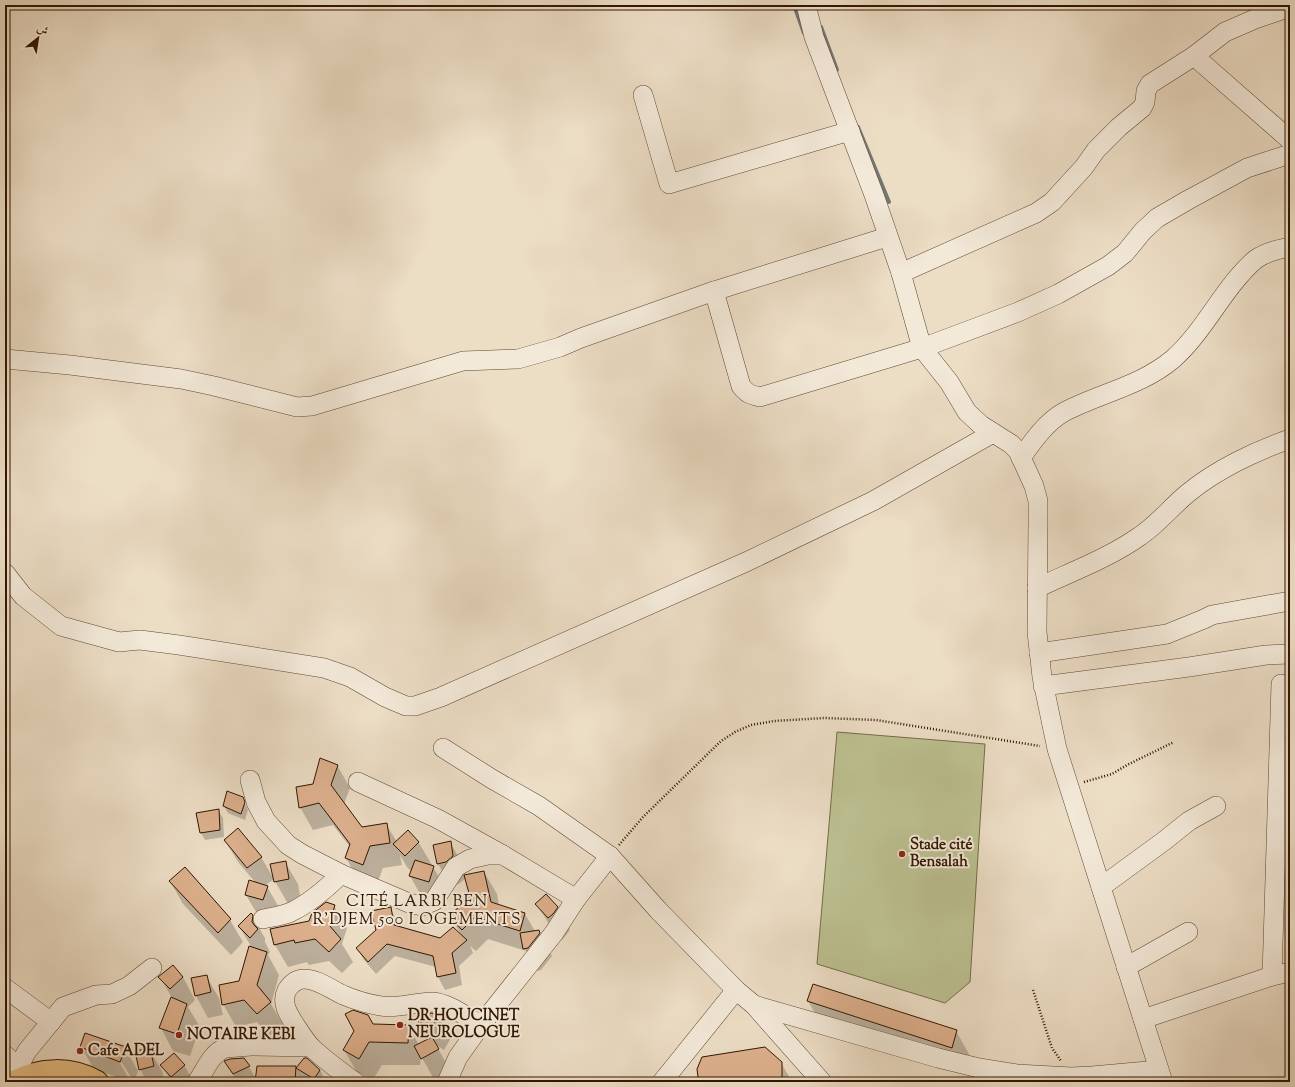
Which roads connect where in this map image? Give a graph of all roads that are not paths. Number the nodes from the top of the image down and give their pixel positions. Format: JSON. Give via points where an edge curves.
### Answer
{"nodes":[{"id":1,"x":806,"y":5,"type":"edge"},
{"id":2,"x":1290,"y":8,"type":"edge"},
{"id":3,"x":1194,"y":56,"type":"junction"},
{"id":4,"x":643,"y":95,"type":"dead end"},
{"id":5,"x":850,"y":131,"type":"junction"},
{"id":6,"x":1290,"y":140,"type":"edge"},
{"id":7,"x":1290,"y":154,"type":"edge"},
{"id":8,"x":887,"y":236,"type":"junction"},
{"id":9,"x":1290,"y":247,"type":"edge"},
{"id":10,"x":901,"y":273,"type":"junction"},
{"id":11,"x":714,"y":291,"type":"junction"},
{"id":12,"x":922,"y":348,"type":"junction"},
{"id":13,"x":5,"y":359,"type":"edge"},
{"id":14,"x":993,"y":433,"type":"junction"},
{"id":15,"x":1290,"y":439,"type":"edge"},
{"id":16,"x":1021,"y":458,"type":"junction"},
{"id":17,"x":5,"y":573,"type":"edge"},
{"id":18,"x":1037,"y":588,"type":"junction"},
{"id":19,"x":1290,"y":601,"type":"edge"},
{"id":20,"x":1039,"y":653,"type":"junction"},
{"id":21,"x":1290,"y":654,"type":"edge"},
{"id":22,"x":1281,"y":684,"type":"dead end"},
{"id":23,"x":1044,"y":686,"type":"junction"},
{"id":24,"x":443,"y":748,"type":"dead end"},
{"id":25,"x":250,"y":780,"type":"dead end"},
{"id":26,"x":358,"y":782,"type":"dead end"},
{"id":27,"x":1216,"y":806,"type":"dead end"},
{"id":28,"x":503,"y":855,"type":"junction"},
{"id":29,"x":610,"y":856,"type":"junction"},
{"id":30,"x":1283,"y":862,"type":"edge"},
{"id":31,"x":340,"y":874,"type":"junction"},
{"id":32,"x":1100,"y":887,"type":"junction"},
{"id":33,"x":576,"y":899,"type":"junction"},
{"id":34,"x":263,"y":919,"type":"dead end"},
{"id":35,"x":1188,"y":932,"type":"dead end"},
{"id":36,"x":1126,"y":967,"type":"junction"},
{"id":37,"x":152,"y":968,"type":"dead end"},
{"id":38,"x":1281,"y":974,"type":"edge"},
{"id":39,"x":5,"y":988,"type":"edge"},
{"id":40,"x":736,"y":990,"type":"junction"},
{"id":41,"x":754,"y":1005,"type":"junction"},
{"id":42,"x":1143,"y":1019,"type":"junction"},
{"id":43,"x":51,"y":1022,"type":"junction"},
{"id":44,"x":481,"y":1025,"type":"junction"},
{"id":45,"x":311,"y":1047,"type":"junction"},
{"id":46,"x":12,"y":1071,"type":"edge"},
{"id":47,"x":1161,"y":1076,"type":"edge"},
{"id":48,"x":97,"y":1082,"type":"edge"},
{"id":49,"x":197,"y":1082,"type":"edge"},
{"id":50,"x":355,"y":1082,"type":"edge"},
{"id":51,"x":447,"y":1082,"type":"edge"},
{"id":52,"x":662,"y":1082,"type":"edge"},
{"id":53,"x":822,"y":1082,"type":"edge"}],
"edges":[{"from":1,"to":5,"type":"street","via":[[814,37]]},
{"from":2,"to":3,"type":"street","via":[[1254,19],[1225,32]]},
{"from":3,"to":6,"type":"street"},
{"from":3,"to":10,"type":"street","via":[[1150,84],[1144,105],[1096,150],[1052,202],[1036,213]]},
{"from":4,"to":5,"type":"street","via":[[669,184]]},
{"from":5,"to":8,"type":"street"},
{"from":7,"to":12,"type":"street","via":[[1247,168],[1157,218],[1142,231],[1125,253],[1108,266],[1058,294]]},
{"from":8,"to":10,"type":"street"},
{"from":8,"to":11,"type":"street"},
{"from":9,"to":16,"type":"street","via":[[1273,250],[1257,259],[1173,359],[1133,384],[1064,413],[1036,437]]},
{"from":10,"to":12,"type":"street"},
{"from":11,"to":12,"type":"street","via":[[741,386],[750,395],[760,397]]},
{"from":11,"to":13,"type":"street","via":[[537,355],[518,359],[462,361],[312,406],[297,407],[181,378]]},
{"from":12,"to":14,"type":"street","via":[[949,382],[967,412]]},
{"from":14,"to":16,"type":"street","via":[[1011,444]]},
{"from":14,"to":17,"type":"street","via":[[873,501],[746,562],[415,706],[406,706],[350,677],[324,668],[140,640],[120,642],[61,626],[23,596]]},
{"from":15,"to":18,"type":"street","via":[[1256,453],[1204,481],[1156,524],[1118,550]]},
{"from":16,"to":18,"type":"street","via":[[1038,501]]},
{"from":18,"to":20,"type":"street"},
{"from":19,"to":20,"type":"street","via":[[1212,615],[1167,634]]},
{"from":20,"to":23,"type":"street"},
{"from":21,"to":23,"type":"street","via":[[1266,655]]},
{"from":22,"to":30,"type":"street"},
{"from":23,"to":32,"type":"street","via":[[1057,749]]},
{"from":24,"to":29,"type":"street","via":[[539,806]]},
{"from":25,"to":31,"type":"street","via":[[256,802],[274,831],[288,845]]},
{"from":26,"to":28,"type":"street","via":[[438,819]]},
{"from":27,"to":32,"type":"street","via":[[1189,821]]},
{"from":28,"to":31,"type":"street","via":[[470,858],[456,867],[434,901],[422,906]]},
{"from":28,"to":33,"type":"street"},
{"from":29,"to":33,"type":"street"},
{"from":29,"to":40,"type":"street","via":[[658,910]]},
{"from":30,"to":38,"type":"street"},
{"from":31,"to":34,"type":"street","via":[[310,901],[290,912]]},
{"from":32,"to":36,"type":"street"},
{"from":33,"to":44,"type":"street","via":[[554,933]]},
{"from":35,"to":36,"type":"street"},
{"from":36,"to":42,"type":"street"},
{"from":37,"to":43,"type":"street","via":[[129,986],[112,994],[96,995],[63,1007]]},
{"from":38,"to":42,"type":"street"},
{"from":39,"to":43,"type":"street"},
{"from":40,"to":41,"type":"street"},
{"from":40,"to":52,"type":"street"},
{"from":41,"to":47,"type":"street","via":[[979,1068],[1016,1074],[1071,1077]]},
{"from":41,"to":53,"type":"street"},
{"from":42,"to":47,"type":"street"},
{"from":43,"to":46,"type":"street"},
{"from":44,"to":45,"type":"street","via":[[440,1004],[431,1002],[398,1007],[382,1006],[343,995],[312,980],[302,979],[289,987],[286,993],[286,1008]]},
{"from":44,"to":51,"type":"street","via":[[458,1057]]},
{"from":45,"to":49,"type":"street","via":[[225,1048],[211,1060]]},
{"from":45,"to":50,"type":"street"},
{"from":46,"to":48,"type":"main road","via":[[31,1074],[49,1070],[70,1072]]}]}
